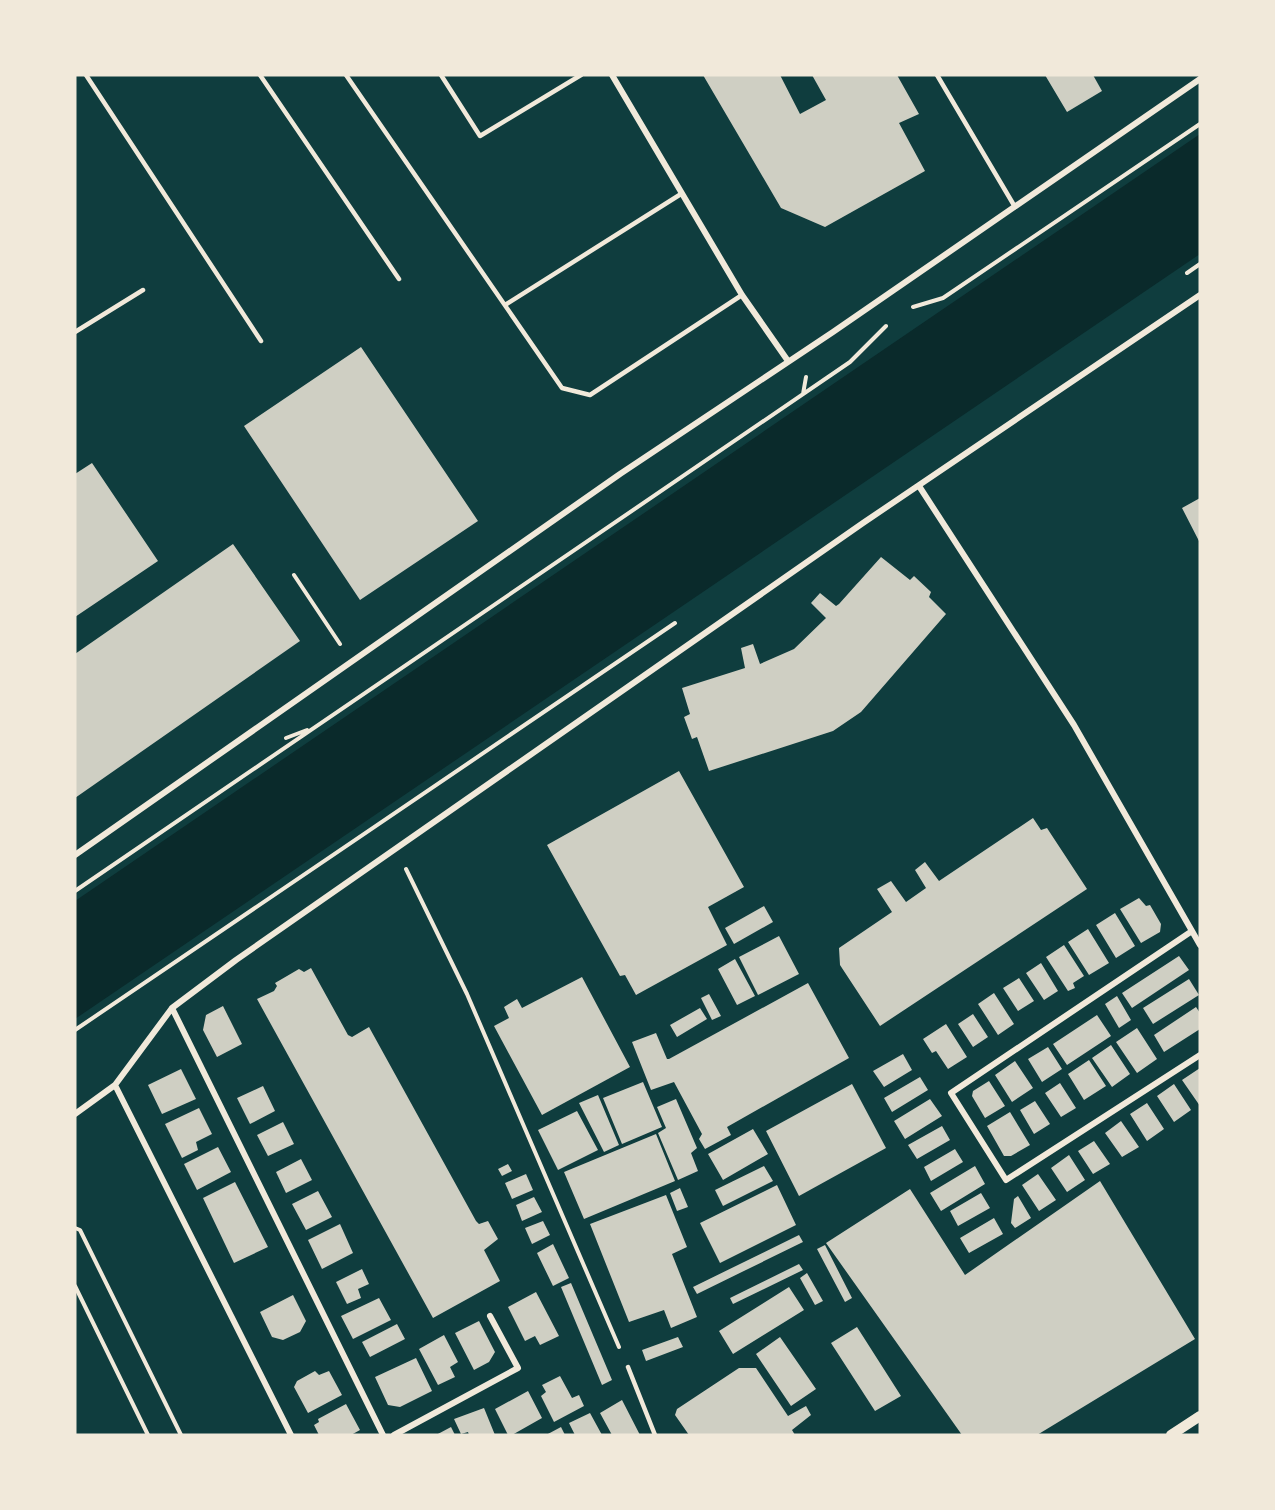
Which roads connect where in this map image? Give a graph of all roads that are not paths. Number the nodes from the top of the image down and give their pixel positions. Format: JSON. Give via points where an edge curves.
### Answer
{"nodes":[{"id":1,"x":86,"y":75,"type":"edge"},
{"id":2,"x":260,"y":75,"type":"edge"},
{"id":3,"x":346,"y":75,"type":"edge"},
{"id":4,"x":441,"y":75,"type":"edge"},
{"id":5,"x":581,"y":75,"type":"edge"},
{"id":6,"x":612,"y":75,"type":"edge"},
{"id":7,"x":937,"y":75,"type":"edge"},
{"id":8,"x":1200,"y":79,"type":"edge"},
{"id":9,"x":681,"y":194,"type":"junction"},
{"id":10,"x":1015,"y":207,"type":"junction"},
{"id":11,"x":399,"y":279,"type":"dead end"},
{"id":12,"x":143,"y":290,"type":"dead end"},
{"id":13,"x":742,"y":295,"type":"junction"},
{"id":14,"x":1200,"y":295,"type":"edge"},
{"id":15,"x":505,"y":305,"type":"junction"},
{"id":16,"x":75,"y":332,"type":"edge"},
{"id":17,"x":261,"y":341,"type":"dead end"},
{"id":18,"x":788,"y":361,"type":"junction"},
{"id":19,"x":919,"y":486,"type":"junction"},
{"id":20,"x":75,"y":855,"type":"edge"},
{"id":21,"x":1191,"y":931,"type":"junction"},
{"id":22,"x":1200,"y":945,"type":"edge"},
{"id":23,"x":172,"y":1008,"type":"junction"},
{"id":24,"x":1200,"y":1055,"type":"edge"},
{"id":25,"x":115,"y":1085,"type":"junction"},
{"id":26,"x":75,"y":1113,"type":"edge"},
{"id":27,"x":490,"y":1316,"type":"dead end"},
{"id":28,"x":628,"y":1367,"type":"road end"},
{"id":29,"x":1200,"y":1416,"type":"edge"},
{"id":30,"x":291,"y":1435,"type":"edge"},
{"id":31,"x":383,"y":1435,"type":"edge"},
{"id":32,"x":394,"y":1435,"type":"edge"},
{"id":33,"x":655,"y":1435,"type":"edge"},
{"id":34,"x":1171,"y":1435,"type":"edge"}],
"edges":[{"from":1,"to":17,"type":"lane"},
{"from":2,"to":11,"type":"lane"},
{"from":3,"to":15,"type":"lane"},
{"from":4,"to":5,"type":"lane","via":[[480,136]]},
{"from":6,"to":9,"type":"street"},
{"from":7,"to":10,"type":"lane"},
{"from":8,"to":10,"type":"street"},
{"from":9,"to":13,"type":"street"},
{"from":9,"to":15,"type":"lane"},
{"from":10,"to":18,"type":"street"},
{"from":12,"to":16,"type":"lane"},
{"from":13,"to":15,"type":"lane","via":[[590,395],[562,388]]},
{"from":13,"to":18,"type":"street"},
{"from":14,"to":19,"type":"street"},
{"from":18,"to":20,"type":"street"},
{"from":19,"to":21,"type":"street","via":[[1074,725]]},
{"from":19,"to":23,"type":"street"},
{"from":21,"to":22,"type":"street"},
{"from":21,"to":24,"type":"street","via":[[951,1093],[1006,1180]]},
{"from":23,"to":25,"type":"street"},
{"from":23,"to":31,"type":"street"},
{"from":25,"to":26,"type":"street"},
{"from":25,"to":30,"type":"street"},
{"from":27,"to":32,"type":"street","via":[[518,1368]]},
{"from":28,"to":33,"type":"lane"},
{"from":29,"to":34,"type":"street"}]}
